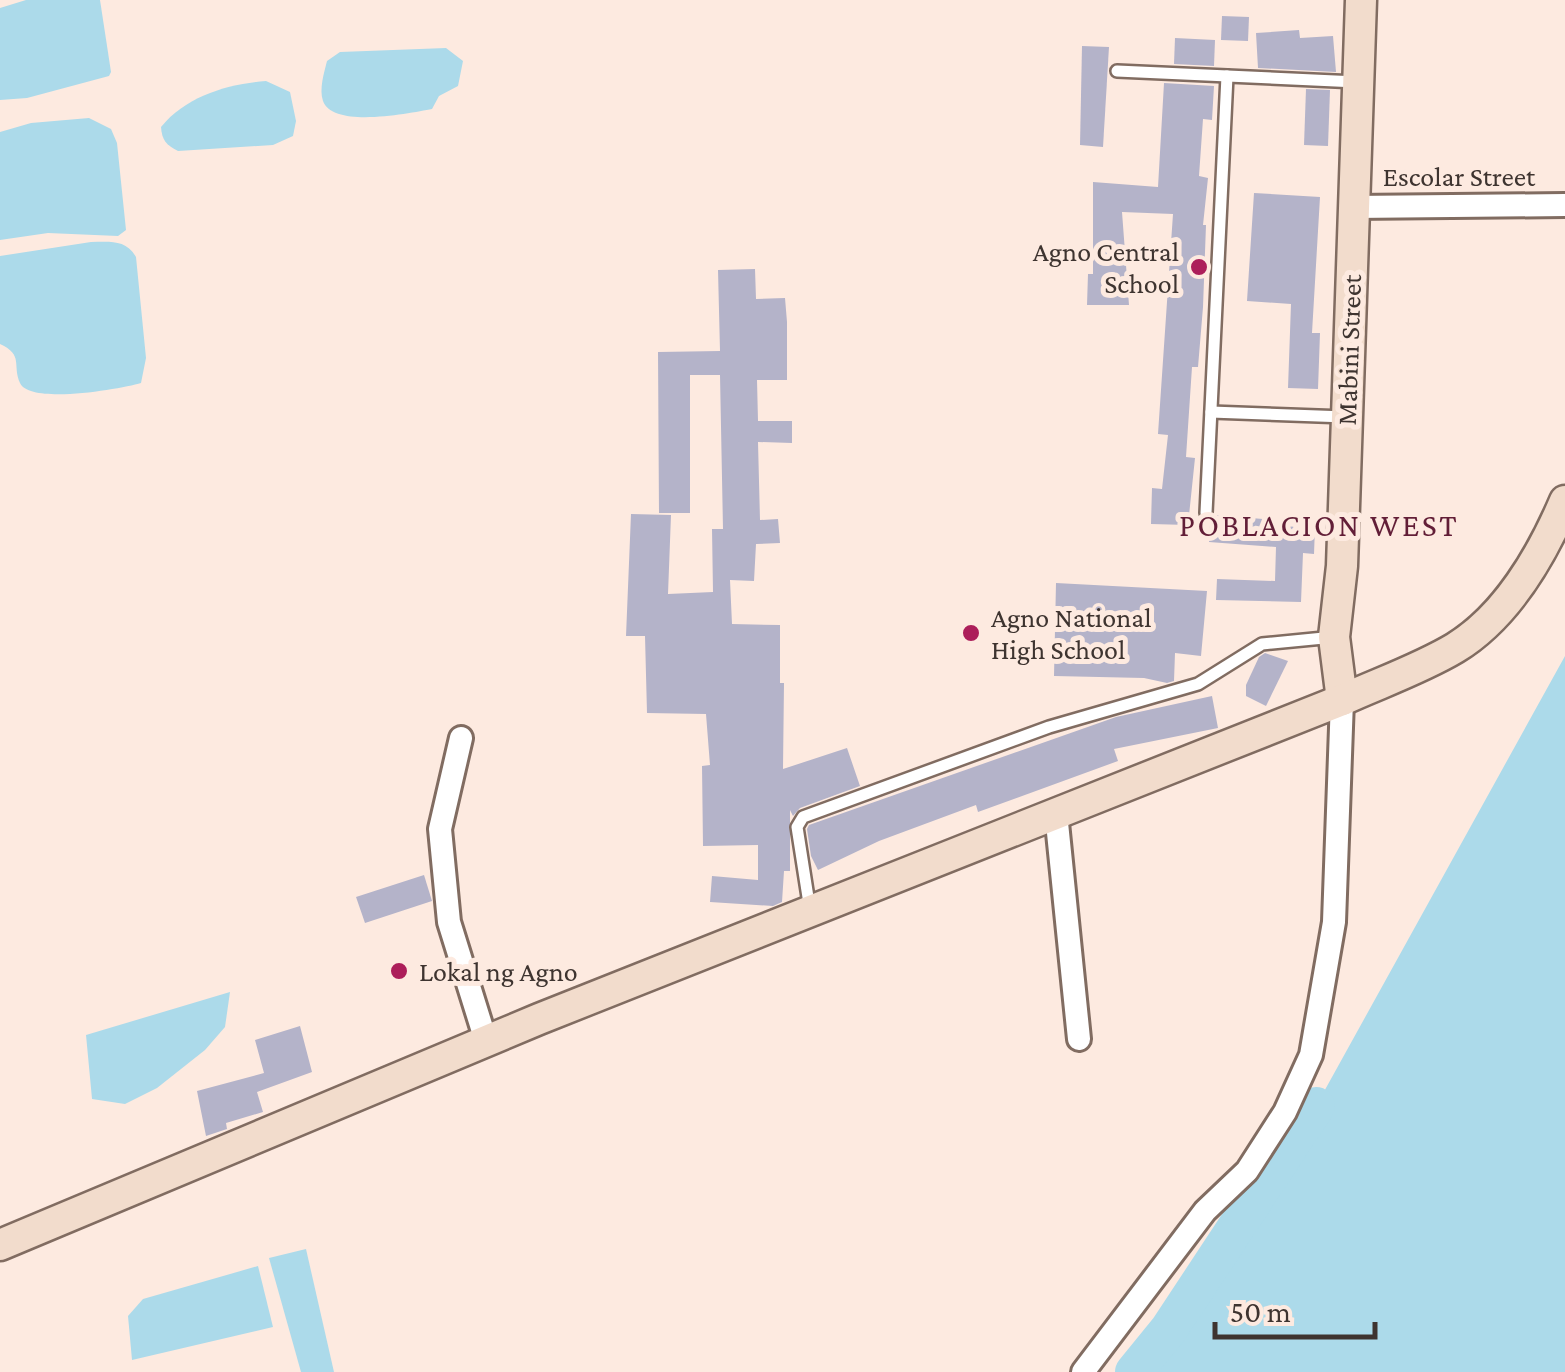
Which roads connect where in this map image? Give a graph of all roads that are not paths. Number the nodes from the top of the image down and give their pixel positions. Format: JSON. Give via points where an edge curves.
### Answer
{"nodes":[{"id":1,"x":1362,"y":0,"type":"edge"},
{"id":2,"x":1117,"y":71,"type":"dead end"},
{"id":3,"x":1227,"y":76,"type":"junction"},
{"id":4,"x":1358,"y":82,"type":"junction"},
{"id":5,"x":1565,"y":205,"type":"edge"},
{"id":6,"x":1353,"y":206,"type":"junction"},
{"id":7,"x":1210,"y":412,"type":"junction"},
{"id":8,"x":1347,"y":416,"type":"junction"},
{"id":9,"x":1565,"y":501,"type":"edge"},
{"id":10,"x":1206,"y":513,"type":"dead end"},
{"id":11,"x":1334,"y":637,"type":"junction"},
{"id":12,"x":1342,"y":700,"type":"junction"},
{"id":13,"x":460,"y":738,"type":"dead end"},
{"id":14,"x":1056,"y":813,"type":"junction"},
{"id":15,"x":810,"y":911,"type":"junction"},
{"id":16,"x":1079,"y":1039,"type":"dead end"},
{"id":17,"x":486,"y":1041,"type":"junction"},
{"id":18,"x":0,"y":1245,"type":"edge"},
{"id":19,"x":1083,"y":1372,"type":"edge"}],
"edges":[{"from":1,"to":4,"type":"street","name":"Mabini Street"},
{"from":2,"to":3,"type":"lane"},
{"from":3,"to":4,"type":"lane"},
{"from":3,"to":7,"type":"lane"},
{"from":4,"to":6,"type":"street","name":"Mabini Street"},
{"from":5,"to":6,"type":"street","name":"Escolar Street"},
{"from":6,"to":8,"type":"street","name":"Mabini Street"},
{"from":7,"to":8,"type":"lane"},
{"from":7,"to":10,"type":"lane"},
{"from":8,"to":11,"type":"street","name":"Mabini Street"},
{"from":9,"to":12,"type":"street","via":[[1526,574],[1476,633]]},
{"from":11,"to":12,"type":"street","name":"Mabini Street"},
{"from":11,"to":15,"type":"lane","via":[[1262,644],[1198,684],[1049,727],[804,816],[797,827]]},
{"from":12,"to":14,"type":"street"},
{"from":12,"to":19,"type":"street","via":[[1334,922],[1311,1055],[1247,1171],[1205,1211]]},
{"from":13,"to":17,"type":"street","via":[[440,829],[450,922]]},
{"from":14,"to":15,"type":"street"},
{"from":14,"to":16,"type":"street"},
{"from":15,"to":17,"type":"street"},
{"from":17,"to":18,"type":"street"}]}
